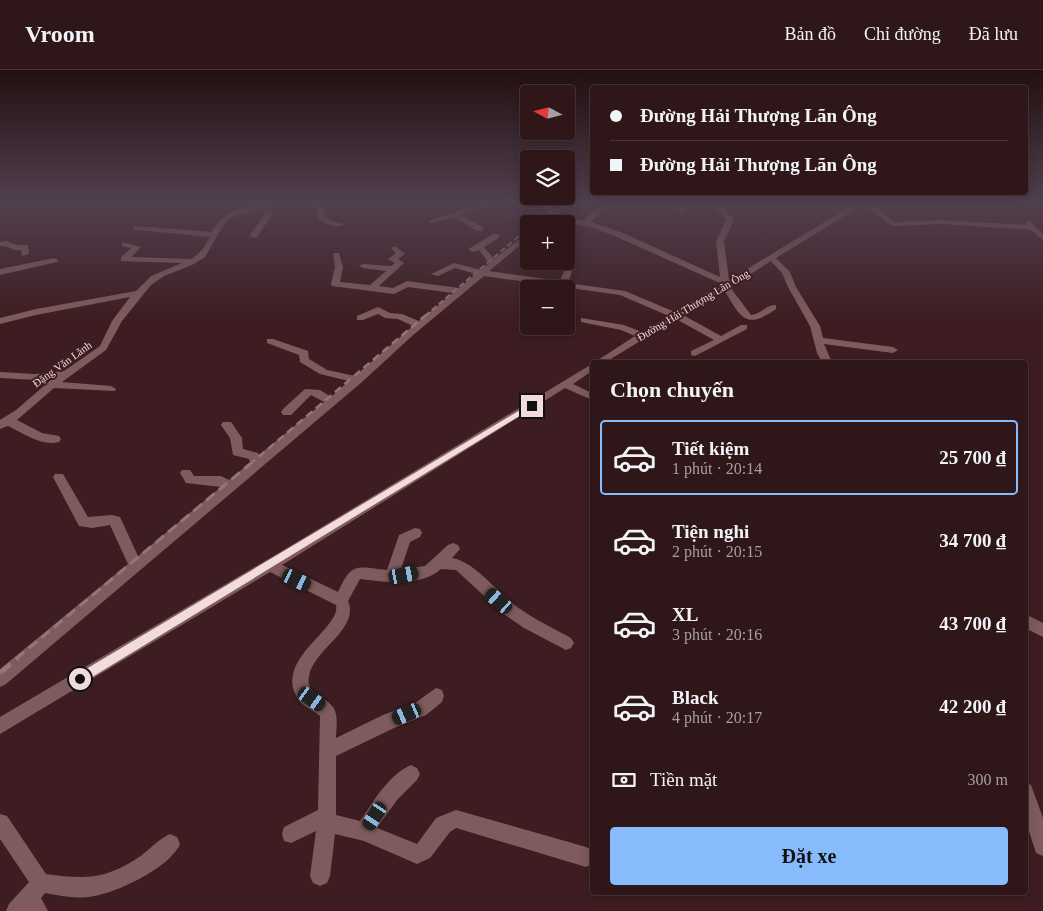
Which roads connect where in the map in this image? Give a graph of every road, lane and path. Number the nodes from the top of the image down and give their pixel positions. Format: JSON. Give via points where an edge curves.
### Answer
{"nodes":[{"id":1,"x":212,"y":240,"type":"edge"},
{"id":2,"x":489,"y":240,"type":"edge"},
{"id":3,"x":631,"y":240,"type":"edge"},
{"id":4,"x":720,"y":240,"type":"edge"},
{"id":5,"x":799,"y":240,"type":"edge"},
{"id":6,"x":520,"y":242,"type":"edge"},
{"id":7,"x":0,"y":244,"type":"edge"},
{"id":8,"x":125,"y":244,"type":"dead end"},
{"id":9,"x":395,"y":248,"type":"dead end"},
{"id":10,"x":25,"y":254,"type":"dead end"},
{"id":11,"x":336,"y":255,"type":"dead end"},
{"id":12,"x":771,"y":257,"type":"junction"},
{"id":13,"x":54,"y":260,"type":"dead end"},
{"id":14,"x":194,"y":261,"type":"junction"},
{"id":15,"x":493,"y":264,"type":"junction"},
{"id":16,"x":0,"y":266,"type":"edge"},
{"id":17,"x":363,"y":266,"type":"dead end"},
{"id":18,"x":392,"y":269,"type":"junction"},
{"id":19,"x":0,"y":272,"type":"edge"},
{"id":20,"x":482,"y":273,"type":"junction"},
{"id":21,"x":435,"y":274,"type":"dead end"},
{"id":22,"x":534,"y":280,"type":"edge"},
{"id":23,"x":726,"y":284,"type":"junction"},
{"id":24,"x":575,"y":286,"type":"edge"},
{"id":25,"x":372,"y":288,"type":"junction"},
{"id":26,"x":460,"y":291,"type":"junction"},
{"id":27,"x":140,"y":293,"type":"junction"},
{"id":28,"x":773,"y":307,"type":"dead end"},
{"id":29,"x":677,"y":316,"type":"junction"},
{"id":30,"x":360,"y":318,"type":"dead end"},
{"id":31,"x":584,"y":320,"type":"dead end"},
{"id":32,"x":0,"y":321,"type":"edge"},
{"id":33,"x":420,"y":325,"type":"junction"},
{"id":34,"x":744,"y":327,"type":"dead end"},
{"id":35,"x":643,"y":336,"type":"junction"},
{"id":36,"x":721,"y":340,"type":"junction"},
{"id":37,"x":819,"y":340,"type":"junction"},
{"id":38,"x":270,"y":341,"type":"dead end"},
{"id":39,"x":402,"y":341,"type":"junction"},
{"id":40,"x":381,"y":346,"type":"dead end"},
{"id":41,"x":893,"y":350,"type":"dead end"},
{"id":42,"x":696,"y":353,"type":"dead end"},
{"id":43,"x":603,"y":360,"type":"edge"},
{"id":44,"x":826,"y":360,"type":"edge"},
{"id":45,"x":590,"y":368,"type":"edge"},
{"id":46,"x":66,"y":374,"type":"junction"},
{"id":47,"x":0,"y":375,"type":"edge"},
{"id":48,"x":358,"y":380,"type":"junction"},
{"id":49,"x":51,"y":384,"type":"junction"},
{"id":50,"x":565,"y":384,"type":"junction"},
{"id":51,"x":111,"y":388,"type":"dead end"},
{"id":52,"x":590,"y":395,"type":"edge"},
{"id":53,"x":331,"y":402,"type":"junction"},
{"id":54,"x":287,"y":412,"type":"dead end"},
{"id":55,"x":4,"y":423,"type":"edge"},
{"id":56,"x":227,"y":425,"type":"dead end"},
{"id":57,"x":54,"y":439,"type":"dead end"},
{"id":58,"x":257,"y":464,"type":"junction"},
{"id":59,"x":186,"y":473,"type":"dead end"},
{"id":60,"x":59,"y":477,"type":"dead end"},
{"id":61,"x":230,"y":487,"type":"junction"},
{"id":62,"x":415,"y":533,"type":"dead end"},
{"id":63,"x":453,"y":549,"type":"dead end"},
{"id":64,"x":438,"y":563,"type":"junction"},
{"id":65,"x":135,"y":565,"type":"junction"},
{"id":66,"x":268,"y":565,"type":"junction"},
{"id":67,"x":392,"y":577,"type":"junction"},
{"id":68,"x":341,"y":601,"type":"junction"},
{"id":69,"x":1028,"y":622,"type":"edge"},
{"id":70,"x":1043,"y":630,"type":"edge"},
{"id":71,"x":566,"y":642,"type":"dead end"},
{"id":72,"x":0,"y":679,"type":"edge"},
{"id":73,"x":436,"y":696,"type":"dead end"},
{"id":74,"x":0,"y":726,"type":"edge"},
{"id":75,"x":328,"y":751,"type":"junction"},
{"id":76,"x":411,"y":774,"type":"dead end"},
{"id":77,"x":1028,"y":800,"type":"edge"},
{"id":78,"x":327,"y":819,"type":"junction"},
{"id":79,"x":0,"y":823,"type":"edge"},
{"id":80,"x":364,"y":832,"type":"junction"},
{"id":81,"x":291,"y":834,"type":"dead end"},
{"id":82,"x":170,"y":844,"type":"dead end"},
{"id":83,"x":1043,"y":846,"type":"edge"},
{"id":84,"x":586,"y":857,"type":"dead end"},
{"id":85,"x":320,"y":876,"type":"dead end"},
{"id":86,"x":31,"y":900,"type":"edge"}],
"edges":[{"from":1,"to":14,"type":"street","name":"Đặng Văn Lãnh"},
{"from":2,"to":15,"type":"street","via":[[476,249],[487,254]]},
{"from":3,"to":23,"type":"street"},
{"from":4,"to":23,"type":"street"},
{"from":5,"to":12,"type":"street","name":"Đường Hải Thượng Lãn Ông"},
{"from":6,"to":15,"type":"street"},
{"from":7,"to":10,"type":"street","via":[[25,247]]},
{"from":8,"to":14,"type":"street","via":[[137,247],[124,259]]},
{"from":9,"to":18,"type":"street","via":[[401,254],[392,259],[400,263]]},
{"from":11,"to":25,"type":"street","via":[[339,267],[335,284]]},
{"from":12,"to":23,"type":"street","name":"Đường Hải Thượng Lãn Ông"},
{"from":12,"to":37,"type":"street","via":[[786,272],[815,326]]},
{"from":13,"to":19,"type":"street"},
{"from":14,"to":27,"type":"street","name":"Đặng Văn Lãnh","via":[[155,278]]},
{"from":15,"to":20,"type":"street"},
{"from":16,"to":19,"type":"street"},
{"from":17,"to":18,"type":"street"},
{"from":18,"to":25,"type":"street"},
{"from":20,"to":21,"type":"street","via":[[454,265]]},
{"from":20,"to":22,"type":"street"},
{"from":20,"to":26,"type":"street"},
{"from":23,"to":28,"type":"street","via":[[749,319],[755,319]]},
{"from":23,"to":29,"type":"street","name":"Đường Hải Thượng Lãn Ông"},
{"from":24,"to":29,"type":"street","via":[[625,293]]},
{"from":25,"to":26,"type":"street","via":[[394,291],[407,284]]},
{"from":26,"to":33,"type":"street"},
{"from":27,"to":32,"type":"street"},
{"from":27,"to":46,"type":"street","name":"Đặng Văn Lãnh","via":[[116,322],[103,348]]},
{"from":29,"to":35,"type":"street","name":"Đường Hải Thượng Lãn Ông"},
{"from":29,"to":36,"type":"street"},
{"from":30,"to":33,"type":"street","via":[[378,310]]},
{"from":31,"to":35,"type":"street","via":[[624,328]]},
{"from":33,"to":39,"type":"street"},
{"from":34,"to":36,"type":"street"},
{"from":35,"to":43,"type":"street","name":"Đường Hải Thượng Lãn Ông"},
{"from":36,"to":42,"type":"street"},
{"from":37,"to":41,"type":"street"},
{"from":37,"to":44,"type":"street"},
{"from":38,"to":48,"type":"street","via":[[304,353],[304,360],[324,372]]},
{"from":39,"to":40,"type":"street"},
{"from":39,"to":48,"type":"street"},
{"from":45,"to":50,"type":"street"},
{"from":46,"to":47,"type":"street","via":[[35,377]]},
{"from":46,"to":49,"type":"street","name":"Đặng Văn Lãnh"},
{"from":48,"to":53,"type":"street"},
{"from":49,"to":51,"type":"street"},
{"from":49,"to":55,"type":"street","name":"Đặng Văn Lãnh"},
{"from":50,"to":52,"type":"street"},
{"from":50,"to":66,"type":"street"},
{"from":53,"to":54,"type":"street","via":[[309,390]]},
{"from":53,"to":58,"type":"street"},
{"from":55,"to":57,"type":"street","via":[[22,426],[46,440]]},
{"from":56,"to":58,"type":"street","via":[[236,438],[237,452],[254,456]]},
{"from":58,"to":61,"type":"street"},
{"from":59,"to":61,"type":"street","via":[[190,480],[221,481]]},
{"from":60,"to":65,"type":"street","via":[[84,522],[115,521]]},
{"from":61,"to":65,"type":"street"},
{"from":62,"to":67,"type":"street","via":[[404,539]]},
{"from":63,"to":64,"type":"street"},
{"from":64,"to":67,"type":"street","via":[[429,571]]},
{"from":64,"to":71,"type":"street","via":[[459,565],[528,623]]},
{"from":65,"to":72,"type":"street"},
{"from":66,"to":68,"type":"street"},
{"from":66,"to":74,"type":"street"},
{"from":67,"to":68,"type":"street","via":[[357,573]]},
{"from":68,"to":75,"type":"street","via":[[343,618],[305,664],[299,681],[304,694],[328,714]]},
{"from":69,"to":70,"type":"street"},
{"from":73,"to":75,"type":"street","via":[[420,708]]},
{"from":75,"to":78,"type":"street"},
{"from":76,"to":80,"type":"street","via":[[385,799]]},
{"from":77,"to":83,"type":"street"},
{"from":78,"to":80,"type":"street"},
{"from":78,"to":81,"type":"street"},
{"from":78,"to":85,"type":"street"},
{"from":79,"to":86,"type":"street"},
{"from":80,"to":84,"type":"street","via":[[419,853],[426,850],[444,823],[456,819]]},
{"from":82,"to":86,"type":"street","via":[[150,862],[122,878]]}]}
